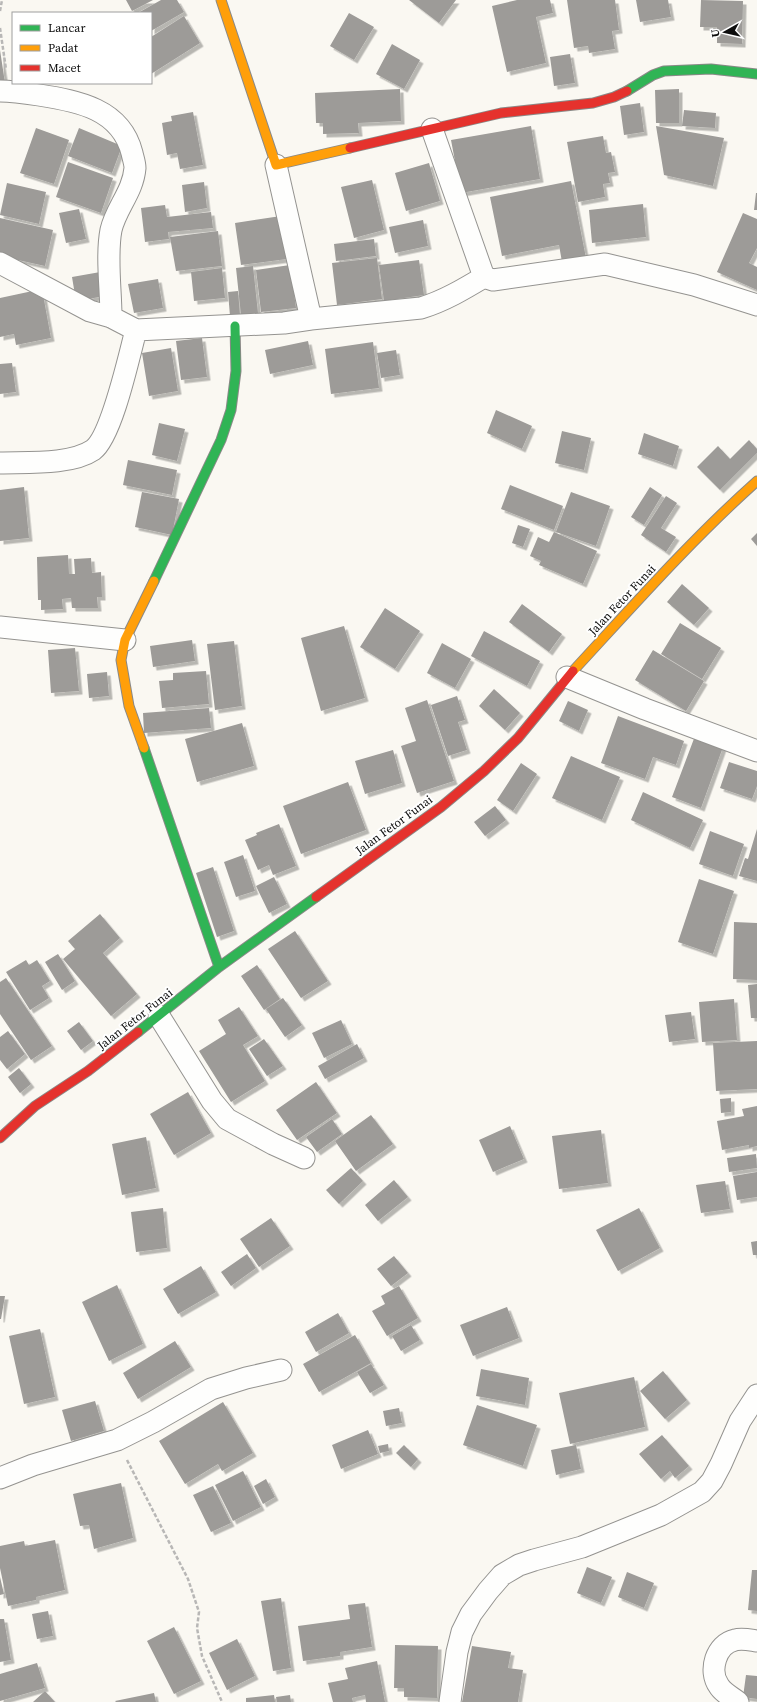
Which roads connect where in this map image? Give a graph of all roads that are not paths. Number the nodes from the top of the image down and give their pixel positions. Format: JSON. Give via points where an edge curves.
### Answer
{"nodes":[{"id":1,"x":222,"y":0,"type":"edge"},
{"id":2,"x":757,"y":74,"type":"edge"},
{"id":3,"x":4,"y":91,"type":"edge"},
{"id":4,"x":432,"y":129,"type":"junction"},
{"id":5,"x":276,"y":165,"type":"junction"},
{"id":6,"x":0,"y":263,"type":"edge"},
{"id":7,"x":484,"y":277,"type":"junction"},
{"id":8,"x":757,"y":305,"type":"edge"},
{"id":9,"x":111,"y":317,"type":"junction"},
{"id":10,"x":310,"y":319,"type":"junction"},
{"id":11,"x":235,"y":326,"type":"junction"},
{"id":12,"x":136,"y":330,"type":"junction"},
{"id":13,"x":0,"y":462,"type":"edge"},
{"id":14,"x":757,"y":481,"type":"edge"},
{"id":15,"x":0,"y":627,"type":"edge"},
{"id":16,"x":125,"y":640,"type":"junction"},
{"id":17,"x":567,"y":678,"type":"junction"},
{"id":18,"x":757,"y":751,"type":"edge"},
{"id":19,"x":220,"y":967,"type":"junction"},
{"id":20,"x":159,"y":1016,"type":"junction"},
{"id":21,"x":2,"y":1131,"type":"edge"},
{"id":22,"x":304,"y":1158,"type":"dead end"},
{"id":23,"x":281,"y":1370,"type":"dead end"},
{"id":24,"x":757,"y":1395,"type":"edge"},
{"id":25,"x":0,"y":1478,"type":"edge"},
{"id":26,"x":757,"y":1641,"type":"edge"},
{"id":27,"x":450,"y":1702,"type":"edge"},
{"id":28,"x":738,"y":1702,"type":"edge"}],
"edges":[{"from":1,"to":5,"type":"street"},
{"from":2,"to":4,"type":"street","via":[[711,69],[664,71],[614,97],[593,104],[501,113]]},
{"from":3,"to":9,"type":"street","via":[[86,104],[114,120],[129,140],[135,166],[133,180],[111,229]]},
{"from":4,"to":5,"type":"street"},
{"from":4,"to":7,"type":"street"},
{"from":5,"to":10,"type":"street"},
{"from":6,"to":9,"type":"street","via":[[90,311]]},
{"from":7,"to":8,"type":"street","via":[[493,280],[605,264],[694,285]]},
{"from":7,"to":10,"type":"street","via":[[436,304],[421,308]]},
{"from":9,"to":12,"type":"street"},
{"from":10,"to":11,"type":"street"},
{"from":11,"to":12,"type":"street"},
{"from":11,"to":16,"type":"street","via":[[236,371],[231,410],[221,440]]},
{"from":12,"to":13,"type":"street","via":[[111,420],[101,441],[93,450],[73,458],[46,462]]},
{"from":14,"to":17,"type":"street","name":"Jalan Fetor Funai","via":[[692,542]]},
{"from":15,"to":16,"type":"street"},
{"from":16,"to":19,"type":"street","via":[[121,660],[129,706]]},
{"from":17,"to":18,"type":"street"},
{"from":17,"to":19,"type":"street","name":"Jalan Fetor Funai","via":[[518,738],[441,807]]},
{"from":19,"to":20,"type":"street","name":"Jalan Fetor Funai"},
{"from":20,"to":21,"type":"street","name":"Jalan Fetor Funai","via":[[88,1071]]},
{"from":20,"to":22,"type":"street","via":[[212,1102],[227,1119]]},
{"from":23,"to":25,"type":"street","via":[[211,1389],[117,1440],[33,1465]]},
{"from":24,"to":27,"type":"street","via":[[740,1421],[722,1464],[702,1492],[654,1518],[582,1547],[519,1565],[502,1575],[471,1614],[462,1632]]},
{"from":26,"to":28,"type":"street","via":[[736,1640],[726,1643],[716,1657],[718,1685]]}]}
